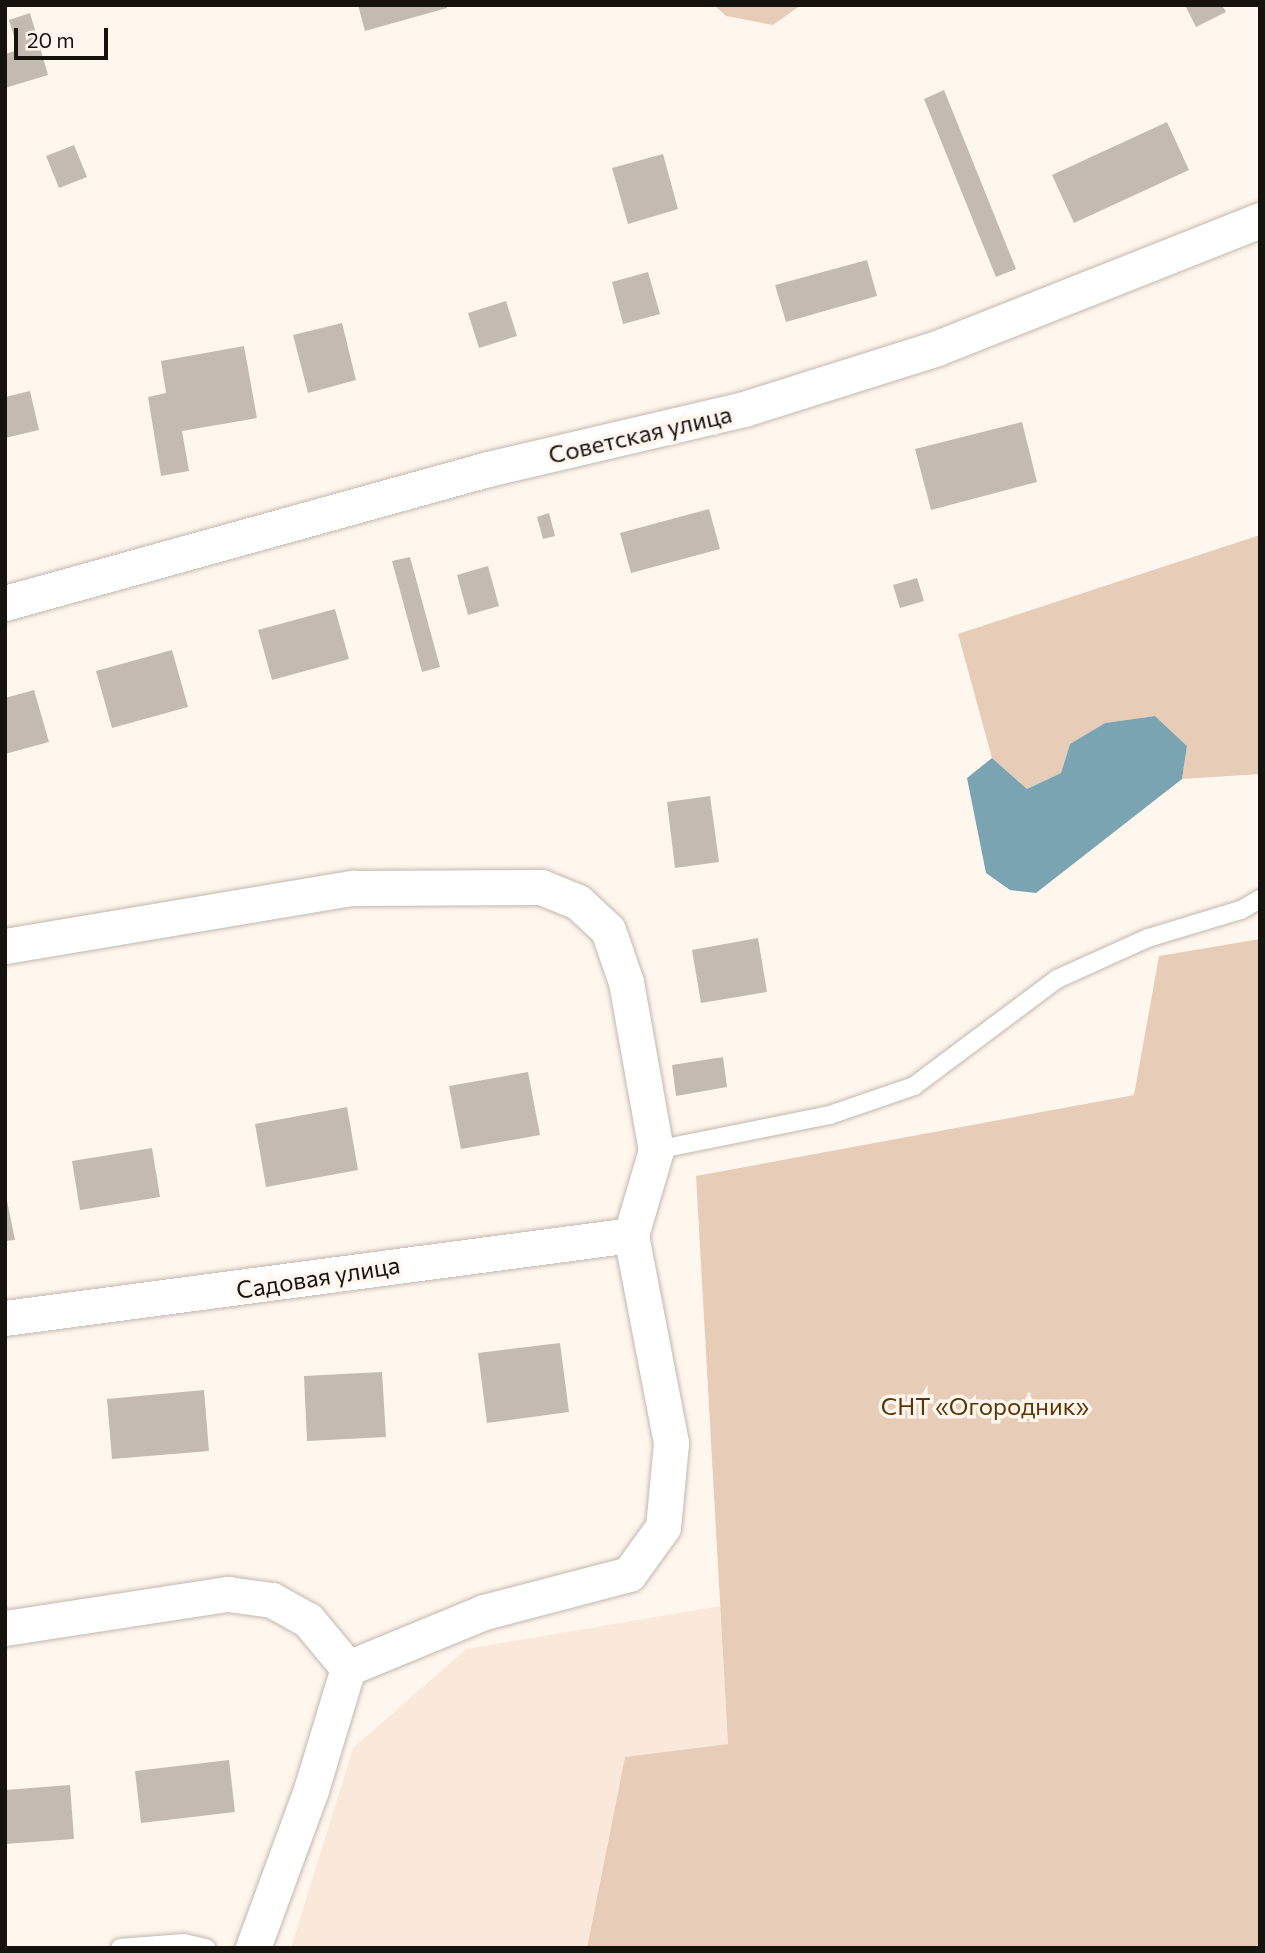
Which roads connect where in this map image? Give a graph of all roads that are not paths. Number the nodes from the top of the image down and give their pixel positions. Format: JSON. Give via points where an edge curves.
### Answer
{"nodes":[{"id":1,"x":1260,"y":220,"type":"edge"},
{"id":2,"x":5,"y":603,"type":"edge"},
{"id":3,"x":1260,"y":899,"type":"edge"},
{"id":4,"x":5,"y":946,"type":"edge"},
{"id":5,"x":656,"y":1150,"type":"junction"},
{"id":6,"x":631,"y":1235,"type":"junction"},
{"id":7,"x":5,"y":1318,"type":"edge"},
{"id":8,"x":5,"y":1628,"type":"edge"},
{"id":9,"x":348,"y":1668,"type":"junction"},
{"id":10,"x":120,"y":1948,"type":"edge"},
{"id":11,"x":206,"y":1948,"type":"edge"},
{"id":12,"x":253,"y":1948,"type":"edge"}],
"edges":[{"from":1,"to":2,"type":"street","name":"Советская улица","via":[[937,348],[744,409],[475,473]]},
{"from":3,"to":5,"type":"lane","via":[[1241,910],[1148,938],[1057,979],[914,1086],[830,1115]]},
{"from":4,"to":5,"type":"street","via":[[353,888],[541,887],[578,902],[608,930],[626,982]]},
{"from":5,"to":6,"type":"street"},
{"from":6,"to":7,"type":"street","name":"Садовая улица"},
{"from":6,"to":9,"type":"street","via":[[671,1443],[663,1527],[629,1574],[484,1612]]},
{"from":8,"to":9,"type":"street","via":[[228,1594],[272,1600],[308,1619]]},
{"from":9,"to":12,"type":"street","via":[[311,1790]]},
{"from":10,"to":11,"type":"lane","via":[[184,1943]]}]}
